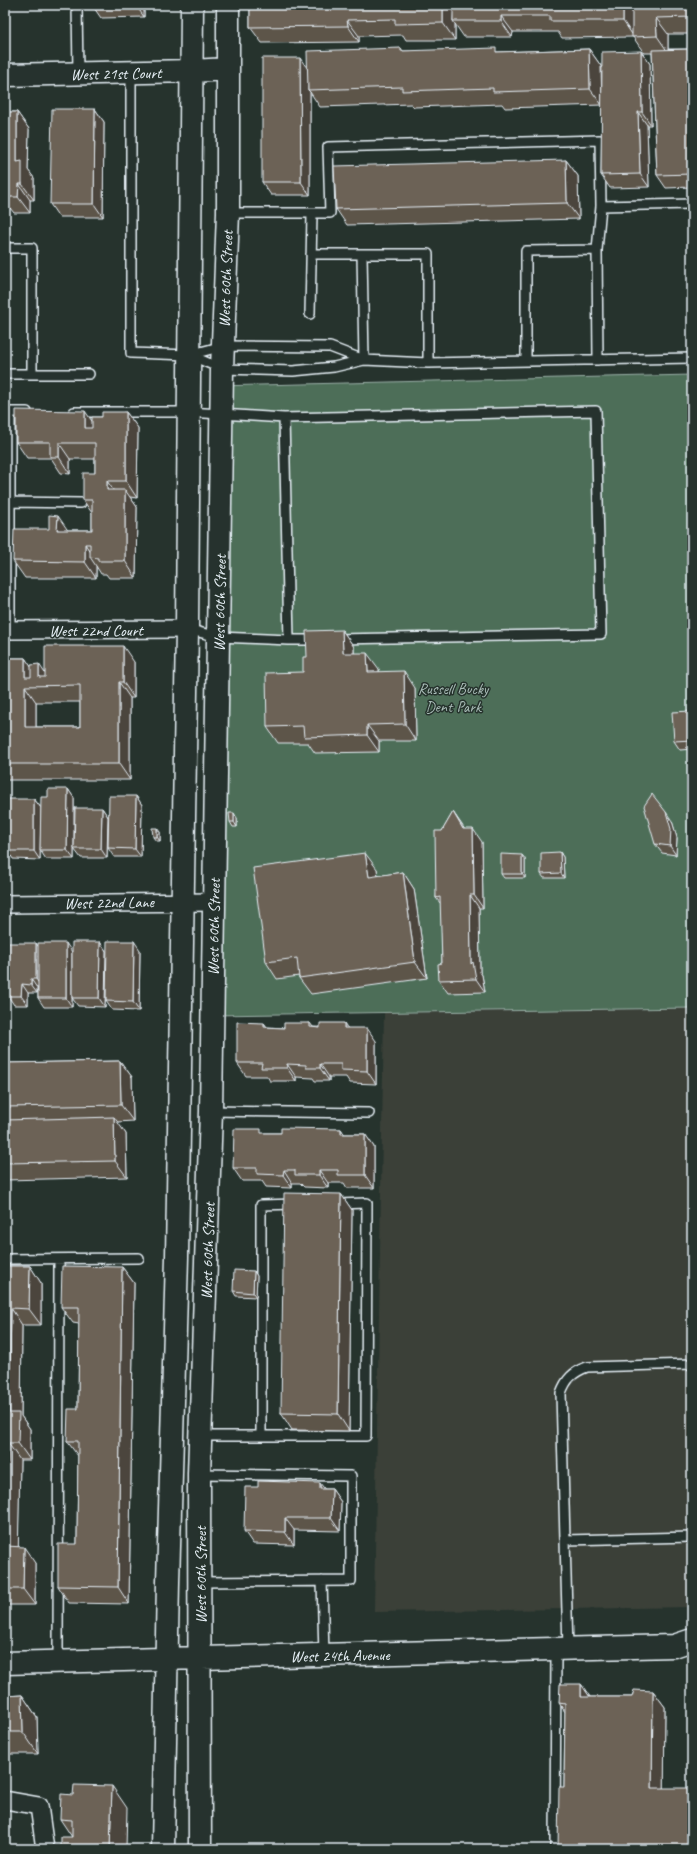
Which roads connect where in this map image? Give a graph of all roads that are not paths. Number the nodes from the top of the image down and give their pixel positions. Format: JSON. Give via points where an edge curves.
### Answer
{"nodes":[{"id":1,"x":77,"y":5,"type":"edge"},
{"id":2,"x":192,"y":5,"type":"edge"},
{"id":3,"x":228,"y":5,"type":"edge"},
{"id":4,"x":227,"y":69,"type":"junction"},
{"id":5,"x":192,"y":71,"type":"junction"},
{"id":6,"x":131,"y":72,"type":"junction"},
{"id":7,"x":78,"y":73,"type":"junction"},
{"id":8,"x":5,"y":75,"type":"edge"},
{"id":9,"x":692,"y":204,"type":"edge"},
{"id":10,"x":601,"y":206,"type":"junction"},
{"id":11,"x":228,"y":213,"type":"junction"},
{"id":12,"x":312,"y":214,"type":"junction"},
{"id":13,"x":5,"y":248,"type":"edge"},
{"id":14,"x":597,"y":250,"type":"junction"},
{"id":15,"x":311,"y":254,"type":"junction"},
{"id":16,"x":362,"y":254,"type":"junction"},
{"id":17,"x":310,"y":314,"type":"dead end"},
{"id":18,"x":223,"y":346,"type":"junction"},
{"id":19,"x":189,"y":355,"type":"junction"},
{"id":20,"x":692,"y":358,"type":"edge"},
{"id":21,"x":364,"y":360,"type":"junction"},
{"id":22,"x":598,"y":360,"type":"junction"},
{"id":23,"x":526,"y":361,"type":"junction"},
{"id":24,"x":428,"y":363,"type":"junction"},
{"id":25,"x":222,"y":369,"type":"junction"},
{"id":26,"x":5,"y":374,"type":"edge"},
{"id":27,"x":32,"y":374,"type":"junction"},
{"id":28,"x":89,"y":374,"type":"dead end"},
{"id":29,"x":33,"y":412,"type":"edge"},
{"id":30,"x":64,"y":412,"type":"edge"},
{"id":31,"x":188,"y":412,"type":"junction"},
{"id":32,"x":222,"y":413,"type":"junction"},
{"id":33,"x":284,"y":418,"type":"junction"},
{"id":34,"x":10,"y":502,"type":"junction"},
{"id":35,"x":81,"y":503,"type":"edge"},
{"id":36,"x":8,"y":630,"type":"edge"},
{"id":37,"x":187,"y":630,"type":"junction"},
{"id":38,"x":218,"y":637,"type":"junction"},
{"id":39,"x":289,"y":640,"type":"junction"},
{"id":40,"x":181,"y":901,"type":"junction"},
{"id":41,"x":214,"y":902,"type":"junction"},
{"id":42,"x":5,"y":904,"type":"edge"},
{"id":43,"x":211,"y":1111,"type":"junction"},
{"id":44,"x":370,"y":1113,"type":"dead end"},
{"id":45,"x":178,"y":1147,"type":"junction"},
{"id":46,"x":209,"y":1196,"type":"junction"},
{"id":47,"x":307,"y":1204,"type":"edge"},
{"id":48,"x":329,"y":1204,"type":"edge"},
{"id":49,"x":139,"y":1258,"type":"dead end"},
{"id":50,"x":5,"y":1259,"type":"edge"},
{"id":51,"x":59,"y":1259,"type":"junction"},
{"id":52,"x":692,"y":1364,"type":"edge"},
{"id":53,"x":200,"y":1436,"type":"junction"},
{"id":54,"x":261,"y":1436,"type":"junction"},
{"id":55,"x":199,"y":1474,"type":"junction"},
{"id":56,"x":692,"y":1537,"type":"edge"},
{"id":57,"x":565,"y":1540,"type":"junction"},
{"id":58,"x":322,"y":1581,"type":"junction"},
{"id":59,"x":200,"y":1582,"type":"junction"},
{"id":60,"x":686,"y":1647,"type":"edge"},
{"id":61,"x":562,"y":1649,"type":"junction"},
{"id":62,"x":324,"y":1655,"type":"junction"},
{"id":63,"x":200,"y":1659,"type":"junction"},
{"id":64,"x":167,"y":1660,"type":"junction"},
{"id":65,"x":58,"y":1662,"type":"junction"},
{"id":66,"x":5,"y":1664,"type":"edge"},
{"id":67,"x":5,"y":1800,"type":"edge"},
{"id":68,"x":44,"y":1849,"type":"edge"},
{"id":69,"x":163,"y":1849,"type":"edge"},
{"id":70,"x":200,"y":1849,"type":"edge"},
{"id":71,"x":555,"y":1849,"type":"edge"}],
"edges":[{"from":1,"to":7,"type":"lane"},
{"from":2,"to":5,"type":"street","name":"West 60th Street"},
{"from":3,"to":4,"type":"street","name":"West 60th Street"},
{"from":4,"to":5,"type":"street","name":"West 21st Court"},
{"from":4,"to":11,"type":"street","name":"West 60th Street"},
{"from":5,"to":6,"type":"street","name":"West 21st Court"},
{"from":5,"to":19,"type":"street","name":"West 60th Street"},
{"from":6,"to":7,"type":"street","name":"West 21st Court"},
{"from":6,"to":19,"type":"lane","via":[[131,353]]},
{"from":7,"to":8,"type":"street","name":"West 21st Court"},
{"from":9,"to":10,"type":"lane"},
{"from":10,"to":12,"type":"lane","via":[[600,140],[328,147],[330,213]]},
{"from":10,"to":14,"type":"lane"},
{"from":11,"to":12,"type":"lane"},
{"from":11,"to":18,"type":"street","name":"West 60th Street"},
{"from":12,"to":15,"type":"lane"},
{"from":13,"to":27,"type":"lane","via":[[32,248]]},
{"from":14,"to":22,"type":"lane"},
{"from":14,"to":23,"type":"lane","via":[[526,250]]},
{"from":15,"to":16,"type":"lane"},
{"from":15,"to":17,"type":"lane"},
{"from":16,"to":21,"type":"lane"},
{"from":16,"to":24,"type":"lane","via":[[428,254]]},
{"from":18,"to":19,"type":"lane"},
{"from":18,"to":21,"type":"lane","via":[[330,347]]},
{"from":18,"to":25,"type":"street","name":"West 60th Street"},
{"from":19,"to":25,"type":"lane"},
{"from":19,"to":31,"type":"street","name":"West 60th Street"},
{"from":20,"to":22,"type":"lane"},
{"from":21,"to":24,"type":"lane"},
{"from":21,"to":25,"type":"lane","via":[[334,367],[293,371]]},
{"from":22,"to":23,"type":"lane"},
{"from":23,"to":24,"type":"lane"},
{"from":25,"to":32,"type":"street","name":"West 60th Street"},
{"from":26,"to":27,"type":"lane"},
{"from":27,"to":28,"type":"lane"},
{"from":29,"to":34,"type":"lane","via":[[10,412]]},
{"from":30,"to":31,"type":"lane"},
{"from":31,"to":32,"type":"lane"},
{"from":31,"to":37,"type":"street","name":"West 60th Street"},
{"from":32,"to":33,"type":"lane"},
{"from":32,"to":38,"type":"street","name":"West 60th Street"},
{"from":33,"to":39,"type":"lane"},
{"from":33,"to":39,"type":"lane","via":[[596,411],[600,586],[601,634]]},
{"from":34,"to":35,"type":"lane"},
{"from":34,"to":36,"type":"lane"},
{"from":36,"to":37,"type":"street","name":"West 22nd Court"},
{"from":37,"to":38,"type":"lane"},
{"from":37,"to":40,"type":"street","name":"West 60th Street"},
{"from":38,"to":39,"type":"lane"},
{"from":38,"to":41,"type":"street","name":"West 60th Street"},
{"from":40,"to":41,"type":"street","name":"West 22nd Lane"},
{"from":40,"to":42,"type":"street","name":"West 22nd Lane"},
{"from":40,"to":45,"type":"street","name":"West 60th Street"},
{"from":41,"to":43,"type":"street","name":"West 60th Street"},
{"from":43,"to":44,"type":"lane"},
{"from":43,"to":46,"type":"street","name":"West 60th Street"},
{"from":45,"to":46,"type":"street","via":[[183,1167]]},
{"from":45,"to":64,"type":"street","name":"West 60th Street"},
{"from":46,"to":53,"type":"street","name":"West 60th Street"},
{"from":47,"to":54,"type":"lane","via":[[261,1204]]},
{"from":48,"to":54,"type":"lane","via":[[367,1203],[366,1436]]},
{"from":49,"to":51,"type":"lane"},
{"from":50,"to":51,"type":"lane"},
{"from":51,"to":65,"type":"lane"},
{"from":52,"to":57,"type":"lane","via":[[587,1367],[578,1370],[564,1384],[561,1393]]},
{"from":53,"to":54,"type":"lane"},
{"from":53,"to":55,"type":"street","name":"West 60th Street"},
{"from":55,"to":58,"type":"lane","via":[[351,1476],[351,1581]]},
{"from":55,"to":59,"type":"street","name":"West 60th Street"},
{"from":56,"to":57,"type":"lane"},
{"from":57,"to":61,"type":"lane"},
{"from":58,"to":59,"type":"lane"},
{"from":58,"to":62,"type":"lane"},
{"from":59,"to":63,"type":"street","name":"West 60th Street"},
{"from":60,"to":61,"type":"street","name":"West 24th Avenue"},
{"from":61,"to":62,"type":"street","name":"West 24th Avenue"},
{"from":61,"to":71,"type":"lane"},
{"from":62,"to":63,"type":"street","name":"West 24th Avenue"},
{"from":63,"to":64,"type":"street","name":"West 24th Avenue"},
{"from":63,"to":70,"type":"street","name":"West 60th Street"},
{"from":64,"to":65,"type":"street","name":"West 24th Avenue"},
{"from":64,"to":69,"type":"street","name":"West 60th Street"},
{"from":65,"to":66,"type":"street","name":"West 24th Avenue"},
{"from":67,"to":68,"type":"street","via":[[38,1806]]}]}
